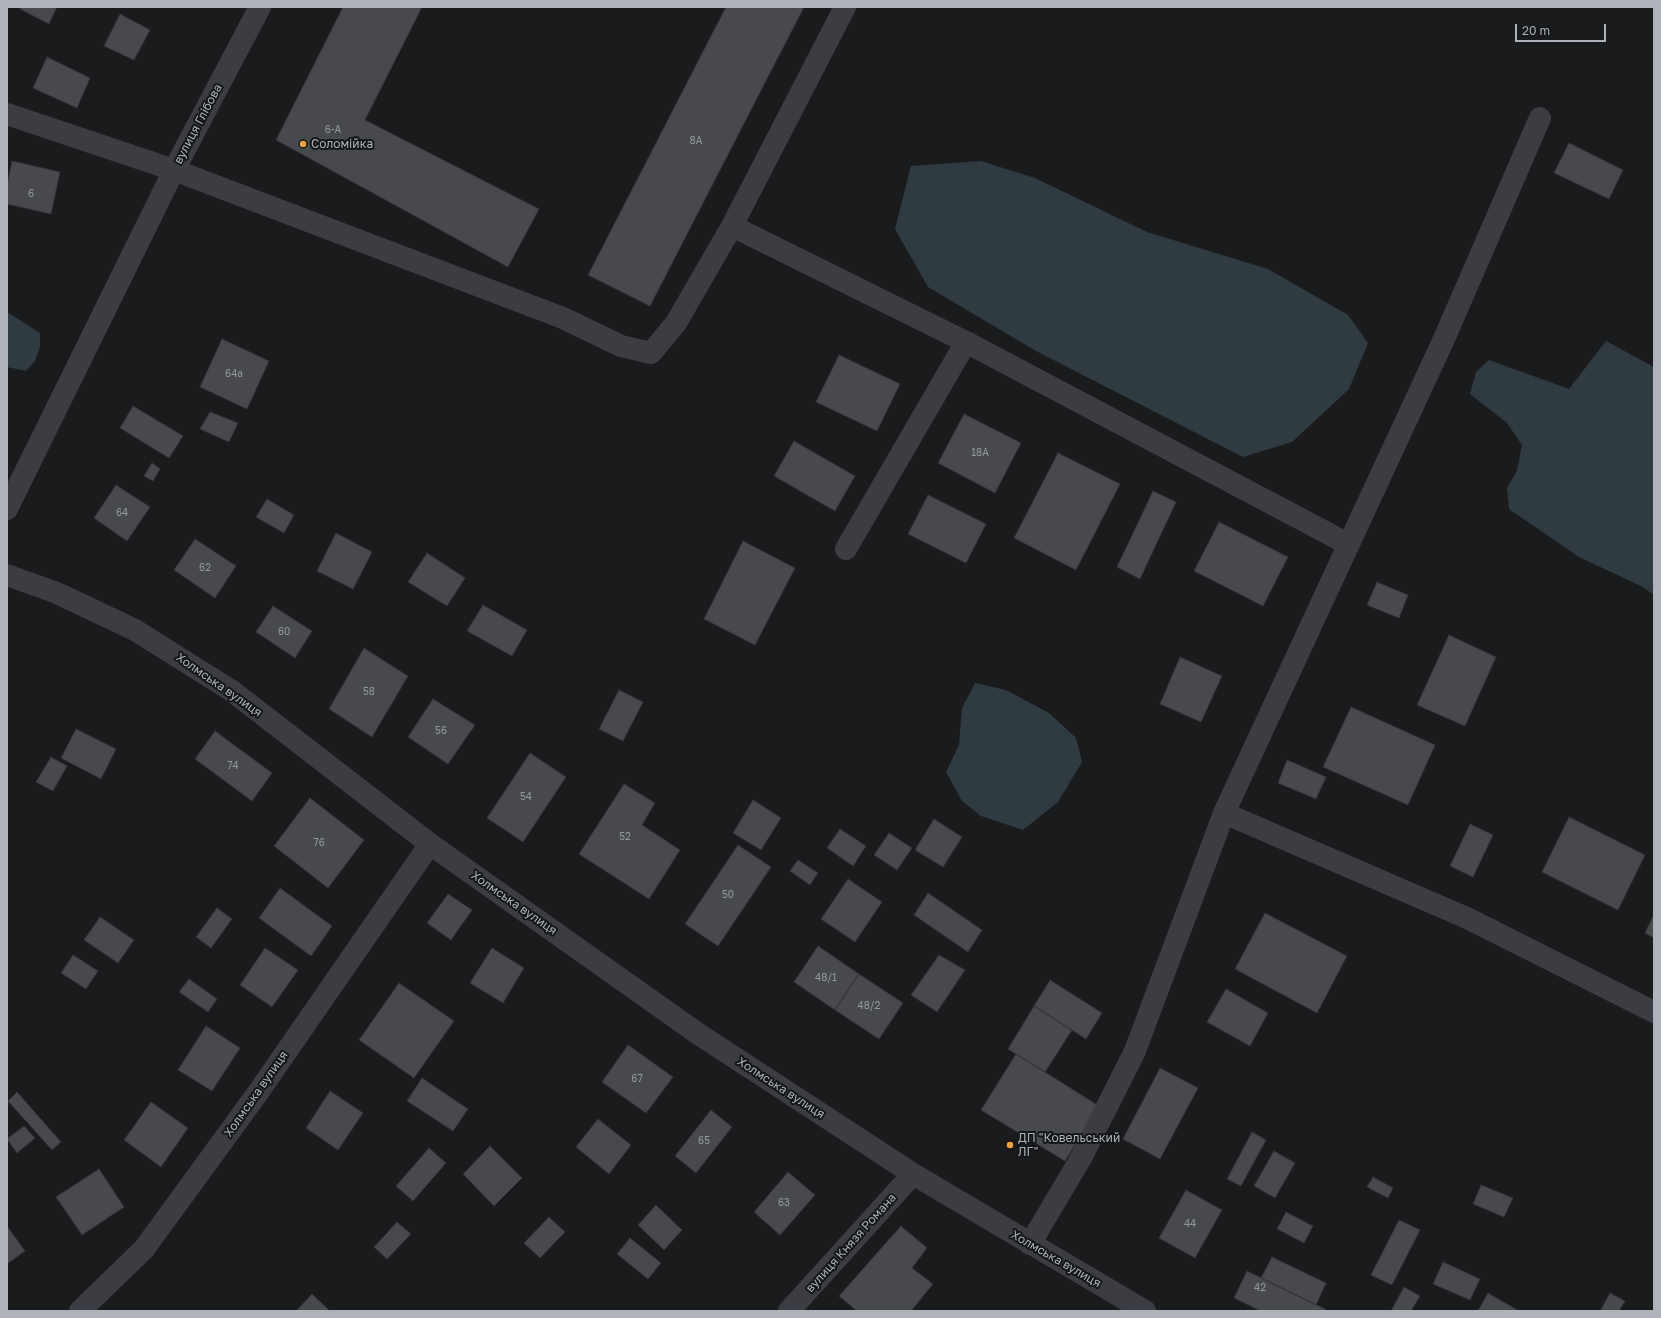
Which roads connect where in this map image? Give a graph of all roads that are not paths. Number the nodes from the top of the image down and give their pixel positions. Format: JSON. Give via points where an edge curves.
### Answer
{"nodes":[{"id":1,"x":260,"y":7,"type":"edge"},
{"id":2,"x":845,"y":7,"type":"edge"},
{"id":3,"x":7,"y":114,"type":"edge"},
{"id":4,"x":1540,"y":118,"type":"dead end"},
{"id":5,"x":174,"y":170,"type":"junction"},
{"id":6,"x":732,"y":226,"type":"junction"},
{"id":7,"x":966,"y":342,"type":"junction"},
{"id":8,"x":7,"y":509,"type":"edge"},
{"id":9,"x":1348,"y":544,"type":"junction"},
{"id":10,"x":846,"y":549,"type":"dead end"},
{"id":11,"x":7,"y":575,"type":"edge"},
{"id":12,"x":1224,"y":813,"type":"junction"},
{"id":13,"x":430,"y":844,"type":"junction"},
{"id":14,"x":1654,"y":1012,"type":"edge"},
{"id":15,"x":913,"y":1174,"type":"junction"},
{"id":16,"x":1030,"y":1244,"type":"junction"},
{"id":17,"x":80,"y":1311,"type":"edge"},
{"id":18,"x":789,"y":1311,"type":"edge"},
{"id":19,"x":1145,"y":1311,"type":"edge"}],
"edges":[{"from":1,"to":5,"type":"street","name":"вулиця Глібова"},
{"from":2,"to":6,"type":"street"},
{"from":3,"to":5,"type":"street","name":"вулиця Глібова"},
{"from":4,"to":9,"type":"street","via":[[1444,339]]},
{"from":5,"to":6,"type":"street","via":[[563,318],[621,346],[651,354],[676,323]]},
{"from":5,"to":8,"type":"street"},
{"from":6,"to":7,"type":"street"},
{"from":7,"to":9,"type":"street"},
{"from":7,"to":10,"type":"street"},
{"from":9,"to":12,"type":"street"},
{"from":11,"to":13,"type":"street","name":"Холмська вулиця","via":[[57,592],[136,630],[155,642],[232,691]]},
{"from":12,"to":14,"type":"street","via":[[1467,918]]},
{"from":12,"to":16,"type":"street","via":[[1135,1051],[1081,1158]]},
{"from":13,"to":15,"type":"street","name":"Холмська вулиця","via":[[697,1033]]},
{"from":13,"to":17,"type":"street","name":"Холмська вулиця","via":[[257,1094],[144,1249]]},
{"from":15,"to":16,"type":"street","name":"Холмська вулиця"},
{"from":15,"to":18,"type":"street","name":"вулиця Князя Романа"},
{"from":16,"to":19,"type":"street","name":"Холмська вулиця"}]}
